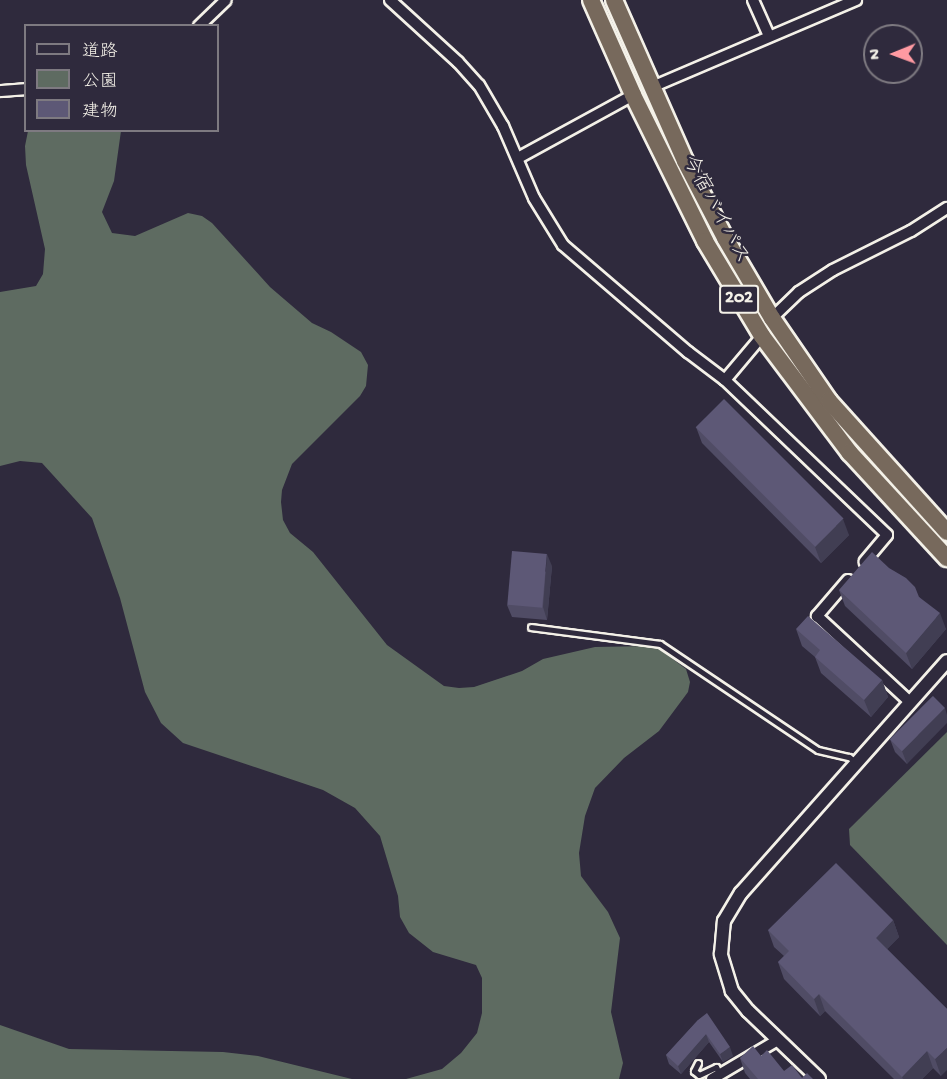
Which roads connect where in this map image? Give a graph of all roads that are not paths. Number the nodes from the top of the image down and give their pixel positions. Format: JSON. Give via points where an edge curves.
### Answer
{"nodes":[{"id":1,"x":226,"y":0,"type":"edge"},
{"id":2,"x":390,"y":0,"type":"edge"},
{"id":3,"x":591,"y":0,"type":"edge"},
{"id":4,"x":614,"y":0,"type":"edge"},
{"id":5,"x":753,"y":0,"type":"edge"},
{"id":6,"x":856,"y":0,"type":"edge"},
{"id":7,"x":201,"y":24,"type":"edge"},
{"id":8,"x":769,"y":36,"type":"junction"},
{"id":9,"x":652,"y":87,"type":"junction"},
{"id":10,"x":24,"y":89,"type":"edge"},
{"id":11,"x":0,"y":91,"type":"edge"},
{"id":12,"x":633,"y":95,"type":"junction"},
{"id":13,"x":518,"y":158,"type":"junction"},
{"id":14,"x":947,"y":208,"type":"edge"},
{"id":15,"x":772,"y":318,"type":"junction"},
{"id":16,"x":762,"y":336,"type":"junction"},
{"id":17,"x":725,"y":380,"type":"junction"},
{"id":18,"x":947,"y":532,"type":"edge"},
{"id":19,"x":947,"y":558,"type":"edge"},
{"id":20,"x":531,"y":627,"type":"dead end"},
{"id":21,"x":947,"y":661,"type":"edge"},
{"id":22,"x":910,"y":702,"type":"junction"},
{"id":23,"x":856,"y":762,"type":"junction"},
{"id":24,"x":778,"y":1040,"type":"junction"},
{"id":25,"x":698,"y":1062,"type":"dead end"},
{"id":26,"x":715,"y":1076,"type":"edge"},
{"id":27,"x":819,"y":1079,"type":"edge"}],
"edges":[{"from":1,"to":7,"type":"street"},
{"from":2,"to":13,"type":"street","via":[[479,85]]},
{"from":3,"to":12,"type":"highway","name":"今宿バイパス","number":"202"},
{"from":4,"to":9,"type":"highway","name":"今宿バイパス","number":"202"},
{"from":5,"to":8,"type":"street"},
{"from":6,"to":8,"type":"street"},
{"from":8,"to":9,"type":"street"},
{"from":9,"to":15,"type":"highway","name":"今宿バイパス","number":"202","via":[[685,161]]},
{"from":10,"to":11,"type":"street"},
{"from":12,"to":13,"type":"street"},
{"from":12,"to":16,"type":"highway","name":"今宿バイパス","number":"202","via":[[705,241]]},
{"from":13,"to":17,"type":"street","via":[[534,198],[563,245]]},
{"from":14,"to":15,"type":"street","via":[[816,281]]},
{"from":15,"to":18,"type":"highway","name":"今宿バイパス","number":"202","via":[[829,401]]},
{"from":16,"to":17,"type":"street"},
{"from":16,"to":19,"type":"highway","name":"今宿バイパス","number":"202","via":[[850,453]]},
{"from":17,"to":22,"type":"street","via":[[887,535],[817,616]]},
{"from":20,"to":23,"type":"lane","via":[[660,644],[818,750]]},
{"from":21,"to":22,"type":"street"},
{"from":22,"to":23,"type":"street"},
{"from":23,"to":24,"type":"street","via":[[741,893],[724,921],[721,954],[732,991]]},
{"from":24,"to":26,"type":"street"},
{"from":24,"to":27,"type":"street"},
{"from":25,"to":26,"type":"lane","via":[[694,1071],[699,1075],[716,1067]]}]}
